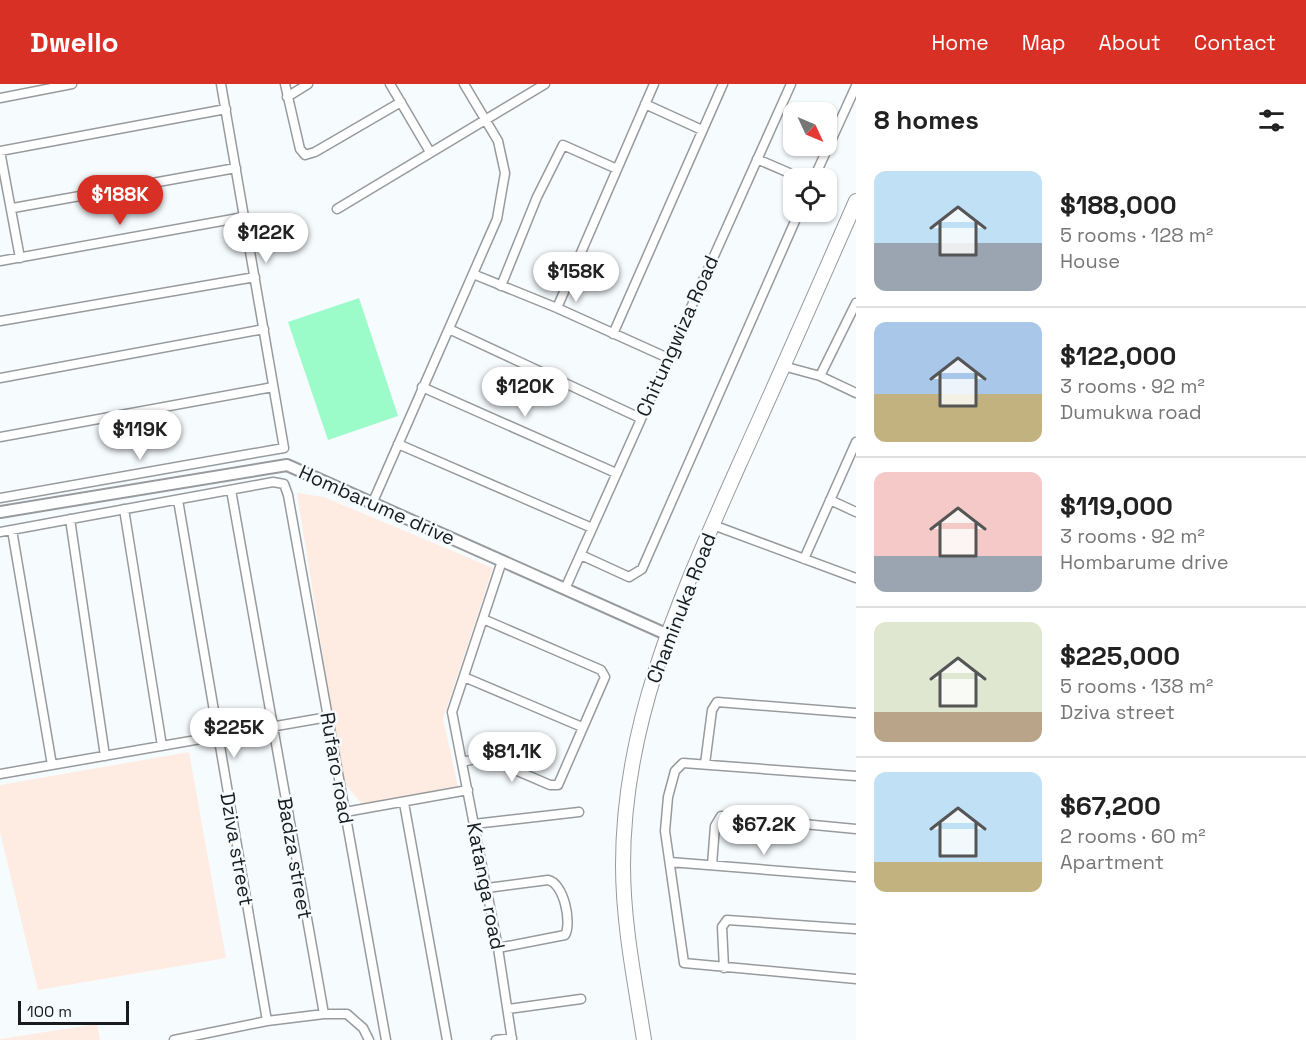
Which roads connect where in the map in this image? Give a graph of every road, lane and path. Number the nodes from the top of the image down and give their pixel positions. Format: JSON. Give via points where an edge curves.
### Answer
{"nodes":[{"id":1,"x":72,"y":84,"type":"edge"},
{"id":2,"x":221,"y":84,"type":"edge"},
{"id":3,"x":285,"y":84,"type":"edge"},
{"id":4,"x":308,"y":84,"type":"edge"},
{"id":5,"x":390,"y":84,"type":"edge"},
{"id":6,"x":464,"y":84,"type":"edge"},
{"id":7,"x":545,"y":84,"type":"edge"},
{"id":8,"x":654,"y":84,"type":"edge"},
{"id":9,"x":723,"y":84,"type":"edge"},
{"id":10,"x":791,"y":84,"type":"edge"},
{"id":11,"x":856,"y":86,"type":"edge"},
{"id":12,"x":287,"y":97,"type":"junction"},
{"id":13,"x":0,"y":98,"type":"edge"},
{"id":14,"x":401,"y":102,"type":"junction"},
{"id":15,"x":645,"y":104,"type":"junction"},
{"id":16,"x":226,"y":109,"type":"junction"},
{"id":17,"x":486,"y":120,"type":"junction"},
{"id":18,"x":702,"y":129,"type":"junction"},
{"id":19,"x":0,"y":151,"type":"edge"},
{"id":20,"x":430,"y":152,"type":"junction"},
{"id":21,"x":757,"y":159,"type":"junction"},
{"id":22,"x":236,"y":168,"type":"junction"},
{"id":23,"x":819,"y":168,"type":"edge"},
{"id":24,"x":617,"y":169,"type":"junction"},
{"id":25,"x":783,"y":170,"type":"edge"},
{"id":26,"x":856,"y":201,"type":"edge"},
{"id":27,"x":13,"y":208,"type":"junction"},
{"id":28,"x":337,"y":209,"type":"dead end"},
{"id":29,"x":244,"y":217,"type":"junction"},
{"id":30,"x":795,"y":222,"type":"edge"},
{"id":31,"x":20,"y":258,"type":"junction"},
{"id":32,"x":0,"y":261,"type":"edge"},
{"id":33,"x":473,"y":274,"type":"junction"},
{"id":34,"x":255,"y":277,"type":"junction"},
{"id":35,"x":501,"y":286,"type":"junction"},
{"id":36,"x":856,"y":303,"type":"edge"},
{"id":37,"x":557,"y":308,"type":"junction"},
{"id":38,"x":0,"y":321,"type":"edge"},
{"id":39,"x":264,"y":329,"type":"junction"},
{"id":40,"x":449,"y":329,"type":"junction"},
{"id":41,"x":613,"y":334,"type":"junction"},
{"id":42,"x":668,"y":358,"type":"junction"},
{"id":43,"x":783,"y":366,"type":"junction"},
{"id":44,"x":820,"y":376,"type":"junction"},
{"id":45,"x":0,"y":378,"type":"edge"},
{"id":46,"x":273,"y":387,"type":"junction"},
{"id":47,"x":423,"y":387,"type":"junction"},
{"id":48,"x":856,"y":393,"type":"edge"},
{"id":49,"x":640,"y":417,"type":"junction"},
{"id":50,"x":0,"y":437,"type":"edge"},
{"id":51,"x":856,"y":442,"type":"edge"},
{"id":52,"x":398,"y":444,"type":"junction"},
{"id":53,"x":853,"y":456,"type":"edge"},
{"id":54,"x":616,"y":473,"type":"junction"},
{"id":55,"x":231,"y":490,"type":"junction"},
{"id":56,"x":0,"y":498,"type":"edge"},
{"id":57,"x":178,"y":500,"type":"junction"},
{"id":58,"x":830,"y":500,"type":"junction"},
{"id":59,"x":372,"y":504,"type":"junction"},
{"id":60,"x":124,"y":509,"type":"junction"},
{"id":61,"x":0,"y":512,"type":"edge"},
{"id":62,"x":856,"y":512,"type":"edge"},
{"id":63,"x":70,"y":519,"type":"junction"},
{"id":64,"x":713,"y":525,"type":"junction"},
{"id":65,"x":592,"y":528,"type":"junction"},
{"id":66,"x":12,"y":530,"type":"junction"},
{"id":67,"x":0,"y":532,"type":"edge"},
{"id":68,"x":581,"y":555,"type":"junction"},
{"id":69,"x":804,"y":559,"type":"junction"},
{"id":70,"x":502,"y":561,"type":"junction"},
{"id":71,"x":856,"y":578,"type":"edge"},
{"id":72,"x":565,"y":589,"type":"junction"},
{"id":73,"x":483,"y":619,"type":"junction"},
{"id":74,"x":666,"y":634,"type":"junction"},
{"id":75,"x":464,"y":677,"type":"junction"},
{"id":76,"x":856,"y":712,"type":"edge"},
{"id":77,"x":328,"y":717,"type":"junction"},
{"id":78,"x":272,"y":727,"type":"junction"},
{"id":79,"x":582,"y":727,"type":"junction"},
{"id":80,"x":217,"y":736,"type":"junction"},
{"id":81,"x":162,"y":746,"type":"junction"},
{"id":82,"x":105,"y":756,"type":"junction"},
{"id":83,"x":462,"y":762,"type":"junction"},
{"id":84,"x":705,"y":764,"type":"junction"},
{"id":85,"x":52,"y":765,"type":"junction"},
{"id":86,"x":0,"y":774,"type":"edge"},
{"id":87,"x":856,"y":776,"type":"edge"},
{"id":88,"x":468,"y":790,"type":"junction"},
{"id":89,"x":404,"y":802,"type":"junction"},
{"id":90,"x":345,"y":812,"type":"junction"},
{"id":91,"x":579,"y":812,"type":"dead end"},
{"id":92,"x":474,"y":824,"type":"junction"},
{"id":93,"x":856,"y":829,"type":"edge"},
{"id":94,"x":670,"y":862,"type":"junction"},
{"id":95,"x":712,"y":865,"type":"junction"},
{"id":96,"x":856,"y":877,"type":"edge"},
{"id":97,"x":487,"y":888,"type":"junction"},
{"id":98,"x":856,"y":929,"type":"edge"},
{"id":99,"x":498,"y":948,"type":"junction"},
{"id":100,"x":724,"y":968,"type":"junction"},
{"id":101,"x":856,"y":979,"type":"edge"},
{"id":102,"x":581,"y":999,"type":"dead end"},
{"id":103,"x":508,"y":1009,"type":"junction"},
{"id":104,"x":324,"y":1014,"type":"junction"},
{"id":105,"x":267,"y":1021,"type":"junction"},
{"id":106,"x":188,"y":1039,"type":"edge"},
{"id":107,"x":512,"y":1039,"type":"edge"},
{"id":108,"x":174,"y":1040,"type":"edge"},
{"id":109,"x":369,"y":1040,"type":"edge"},
{"id":110,"x":386,"y":1040,"type":"edge"},
{"id":111,"x":447,"y":1040,"type":"edge"},
{"id":112,"x":496,"y":1040,"type":"edge"},
{"id":113,"x":644,"y":1040,"type":"edge"}],
"edges":[{"from":1,"to":13,"type":"street"},
{"from":2,"to":16,"type":"street"},
{"from":3,"to":12,"type":"street"},
{"from":4,"to":12,"type":"street"},
{"from":5,"to":14,"type":"street"},
{"from":6,"to":17,"type":"street"},
{"from":7,"to":17,"type":"street"},
{"from":8,"to":15,"type":"street"},
{"from":9,"to":18,"type":"street"},
{"from":10,"to":21,"type":"street","name":"Chitungwiza Road"},
{"from":11,"to":23,"type":"street"},
{"from":12,"to":14,"type":"street","via":[[305,155]]},
{"from":14,"to":20,"type":"street"},
{"from":15,"to":18,"type":"street"},
{"from":15,"to":24,"type":"street"},
{"from":16,"to":19,"type":"street"},
{"from":16,"to":22,"type":"street"},
{"from":17,"to":20,"type":"street"},
{"from":17,"to":33,"type":"street","via":[[498,141],[505,173],[497,219]]},
{"from":18,"to":41,"type":"street"},
{"from":19,"to":27,"type":"street"},
{"from":20,"to":28,"type":"street"},
{"from":21,"to":25,"type":"street"},
{"from":21,"to":42,"type":"street","name":"Chitungwiza Road"},
{"from":22,"to":27,"type":"street"},
{"from":22,"to":29,"type":"street"},
{"from":24,"to":35,"type":"street","via":[[563,145]]},
{"from":24,"to":37,"type":"street"},
{"from":26,"to":43,"type":"main road","name":"Chaminuka Road"},
{"from":27,"to":31,"type":"street"},
{"from":29,"to":31,"type":"street"},
{"from":29,"to":34,"type":"street"},
{"from":30,"to":68,"type":"street","via":[[642,569],[629,577]]},
{"from":31,"to":32,"type":"street"},
{"from":33,"to":35,"type":"street"},
{"from":33,"to":40,"type":"street"},
{"from":34,"to":38,"type":"street"},
{"from":34,"to":39,"type":"street"},
{"from":35,"to":37,"type":"street"},
{"from":36,"to":44,"type":"street"},
{"from":37,"to":41,"type":"street"},
{"from":39,"to":45,"type":"street"},
{"from":39,"to":46,"type":"street"},
{"from":40,"to":47,"type":"street"},
{"from":40,"to":49,"type":"street"},
{"from":41,"to":42,"type":"street"},
{"from":42,"to":49,"type":"street","name":"Chitungwiza Road"},
{"from":43,"to":44,"type":"street"},
{"from":43,"to":64,"type":"main road","name":"Chaminuka Road"},
{"from":44,"to":48,"type":"street"},
{"from":46,"to":50,"type":"street"},
{"from":46,"to":56,"type":"street","via":[[284,448]]},
{"from":47,"to":52,"type":"street"},
{"from":47,"to":54,"type":"street"},
{"from":49,"to":54,"type":"street","name":"Chitungwiza Road"},
{"from":51,"to":53,"type":"street"},
{"from":52,"to":59,"type":"street"},
{"from":52,"to":65,"type":"street"},
{"from":53,"to":58,"type":"street"},
{"from":54,"to":65,"type":"street","name":"Chitungwiza Road"},
{"from":55,"to":57,"type":"street"},
{"from":55,"to":77,"type":"street","name":"Rufaro road","via":[[273,482],[284,484]]},
{"from":55,"to":78,"type":"street","name":"Badza street"},
{"from":57,"to":60,"type":"street"},
{"from":57,"to":80,"type":"street","name":"Dziva street"},
{"from":58,"to":62,"type":"street"},
{"from":58,"to":69,"type":"street"},
{"from":59,"to":61,"type":"street","name":"Hombarume drive","via":[[287,465]]},
{"from":59,"to":70,"type":"street","name":"Hombarume drive"},
{"from":60,"to":63,"type":"street"},
{"from":60,"to":81,"type":"street"},
{"from":63,"to":66,"type":"street"},
{"from":63,"to":82,"type":"street"},
{"from":64,"to":69,"type":"street"},
{"from":64,"to":74,"type":"main road","name":"Chaminuka Road"},
{"from":65,"to":68,"type":"street","name":"Chitungwiza Road"},
{"from":66,"to":67,"type":"street"},
{"from":66,"to":85,"type":"street"},
{"from":68,"to":72,"type":"street","name":"Chitungwiza Road"},
{"from":69,"to":71,"type":"street"},
{"from":70,"to":72,"type":"street","name":"Hombarume drive"},
{"from":70,"to":73,"type":"street","name":"Katanga road"},
{"from":72,"to":74,"type":"street","name":"Hombarume drive"},
{"from":73,"to":75,"type":"street","name":"Katanga road"},
{"from":73,"to":79,"type":"street","via":[[601,670],[605,677]]},
{"from":74,"to":113,"type":"main road","name":"Chaminuka Road","via":[[641,715],[624,834],[626,922]]},
{"from":75,"to":79,"type":"street"},
{"from":75,"to":83,"type":"street","name":"Katanga road","via":[[452,712]]},
{"from":76,"to":84,"type":"street","via":[[717,702],[712,710]]},
{"from":77,"to":78,"type":"street"},
{"from":77,"to":90,"type":"street","name":"Rufaro road"},
{"from":78,"to":80,"type":"street"},
{"from":78,"to":104,"type":"street","name":"Badza street"},
{"from":79,"to":83,"type":"street","via":[[558,785],[550,786],[484,757]]},
{"from":80,"to":81,"type":"street"},
{"from":80,"to":105,"type":"street","name":"Dziva street"},
{"from":81,"to":82,"type":"street"},
{"from":82,"to":85,"type":"street"},
{"from":83,"to":88,"type":"street","name":"Katanga road"},
{"from":84,"to":87,"type":"street"},
{"from":84,"to":94,"type":"street","via":[[683,764],[675,771],[665,818]]},
{"from":85,"to":86,"type":"street"},
{"from":88,"to":89,"type":"street"},
{"from":88,"to":92,"type":"street","name":"Katanga road"},
{"from":89,"to":90,"type":"street"},
{"from":89,"to":111,"type":"street"},
{"from":90,"to":110,"type":"street","name":"Rufaro road"},
{"from":91,"to":92,"type":"street"},
{"from":92,"to":97,"type":"street","name":"Katanga road"},
{"from":93,"to":95,"type":"street","via":[[721,816],[715,826]]},
{"from":94,"to":95,"type":"street"},
{"from":94,"to":100,"type":"street","via":[[683,960],[687,965]]},
{"from":95,"to":96,"type":"street"},
{"from":97,"to":99,"type":"street","name":"Katanga road"},
{"from":97,"to":99,"type":"street","via":[[548,880],[557,883],[562,893],[568,928],[565,935]]},
{"from":98,"to":100,"type":"street","via":[[727,920],[722,927]]},
{"from":99,"to":103,"type":"street","name":"Katanga road"},
{"from":100,"to":101,"type":"street"},
{"from":102,"to":103,"type":"street"},
{"from":103,"to":107,"type":"street","name":"Katanga road"},
{"from":104,"to":105,"type":"street"},
{"from":104,"to":109,"type":"street","via":[[347,1014],[363,1028]]},
{"from":105,"to":106,"type":"street"},
{"from":106,"to":108,"type":"street"},
{"from":107,"to":112,"type":"street"}]}
